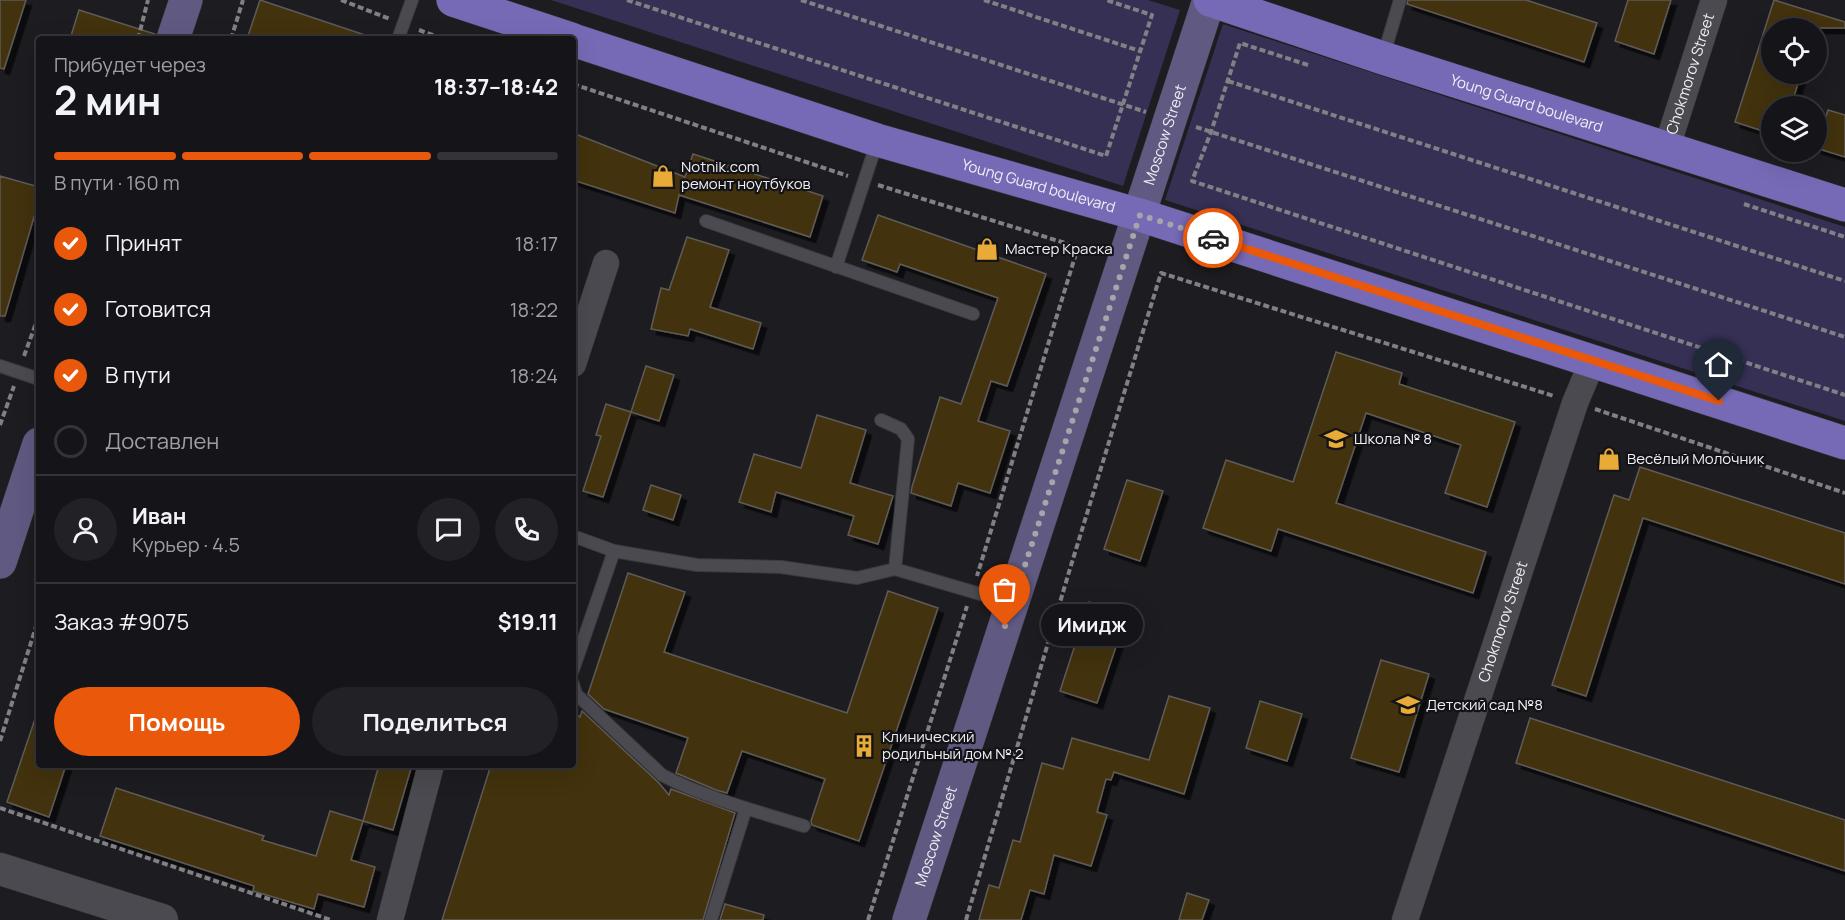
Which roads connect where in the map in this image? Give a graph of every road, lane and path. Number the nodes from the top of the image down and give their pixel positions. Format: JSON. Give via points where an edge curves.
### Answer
{"nodes":[{"id":1,"x":148,"y":0,"type":"edge"},
{"id":2,"x":186,"y":0,"type":"edge"},
{"id":3,"x":243,"y":0,"type":"edge"},
{"id":4,"x":412,"y":0,"type":"edge"},
{"id":5,"x":453,"y":0,"type":"edge"},
{"id":6,"x":627,"y":0,"type":"edge"},
{"id":7,"x":801,"y":0,"type":"edge"},
{"id":8,"x":984,"y":0,"type":"edge"},
{"id":9,"x":1106,"y":0,"type":"edge"},
{"id":10,"x":1209,"y":0,"type":"edge"},
{"id":11,"x":1400,"y":0,"type":"edge"},
{"id":12,"x":1714,"y":0,"type":"edge"},
{"id":13,"x":139,"y":36,"type":"edge"},
{"id":14,"x":174,"y":36,"type":"edge"},
{"id":15,"x":232,"y":36,"type":"edge"},
{"id":16,"x":399,"y":36,"type":"edge"},
{"id":17,"x":563,"y":36,"type":"edge"},
{"id":18,"x":576,"y":40,"type":"edge"},
{"id":19,"x":1240,"y":43,"type":"dead end"},
{"id":20,"x":1140,"y":51,"type":"junction"},
{"id":21,"x":1383,"y":58,"type":"junction"},
{"id":22,"x":1228,"y":81,"type":"junction"},
{"id":23,"x":576,"y":85,"type":"edge"},
{"id":24,"x":1122,"y":105,"type":"junction"},
{"id":25,"x":1171,"y":119,"type":"junction"},
{"id":26,"x":1211,"y":132,"type":"junction"},
{"id":27,"x":878,"y":140,"type":"junction"},
{"id":28,"x":1666,"y":150,"type":"junction"},
{"id":29,"x":864,"y":181,"type":"junction"},
{"id":30,"x":1845,"y":205,"type":"edge"},
{"id":31,"x":1140,"y":215,"type":"junction"},
{"id":32,"x":706,"y":221,"type":"dead end"},
{"id":33,"x":1078,"y":247,"type":"dead end"},
{"id":34,"x":606,"y":263,"type":"dead end"},
{"id":35,"x":836,"y":267,"type":"junction"},
{"id":36,"x":1845,"y":281,"type":"edge"},
{"id":37,"x":974,"y":314,"type":"dead end"},
{"id":38,"x":1845,"y":337,"type":"edge"},
{"id":39,"x":576,"y":355,"type":"edge"},
{"id":40,"x":1593,"y":360,"type":"junction"},
{"id":41,"x":0,"y":366,"type":"edge"},
{"id":42,"x":36,"y":378,"type":"edge"},
{"id":43,"x":1845,"y":394,"type":"edge"},
{"id":44,"x":1575,"y":403,"type":"junction"},
{"id":45,"x":880,"y":420,"type":"dead end"},
{"id":46,"x":1845,"y":443,"type":"edge"},
{"id":47,"x":36,"y":453,"type":"edge"},
{"id":48,"x":1845,"y":493,"type":"edge"},
{"id":49,"x":576,"y":537,"type":"edge"},
{"id":50,"x":614,"y":551,"type":"junction"},
{"id":51,"x":0,"y":562,"type":"edge"},
{"id":52,"x":895,"y":569,"type":"junction"},
{"id":53,"x":1012,"y":604,"type":"junction"},
{"id":54,"x":36,"y":627,"type":"edge"},
{"id":55,"x":576,"y":661,"type":"edge"},
{"id":56,"x":576,"y":694,"type":"edge"},
{"id":57,"x":0,"y":741,"type":"edge"},
{"id":58,"x":430,"y":768,"type":"edge"},
{"id":59,"x":0,"y":808,"type":"edge"},
{"id":60,"x":746,"y":808,"type":"junction"},
{"id":61,"x":804,"y":826,"type":"dead end"},
{"id":62,"x":0,"y":869,"type":"edge"},
{"id":63,"x":162,"y":920,"type":"edge"},
{"id":64,"x":331,"y":920,"type":"edge"},
{"id":65,"x":390,"y":920,"type":"edge"},
{"id":66,"x":711,"y":920,"type":"edge"},
{"id":67,"x":909,"y":920,"type":"edge"},
{"id":68,"x":966,"y":920,"type":"edge"},
{"id":69,"x":1405,"y":920,"type":"edge"}],
"edges":[{"from":1,"to":13,"type":"path"},
{"from":2,"to":14,"type":"main road"},
{"from":3,"to":15,"type":"path"},
{"from":4,"to":16,"type":"lane"},
{"from":5,"to":17,"type":"main road","name":"Young Guard boulevard"},
{"from":6,"to":24,"type":"path","via":[[1106,156]]},
{"from":7,"to":24,"type":"path"},
{"from":8,"to":20,"type":"path"},
{"from":9,"to":20,"type":"path","via":[[1152,15]]},
{"from":10,"to":21,"type":"main road","name":"Young Guard boulevard"},
{"from":10,"to":25,"type":"main road","name":"Moscow Street"},
{"from":11,"to":21,"type":"lane"},
{"from":12,"to":28,"type":"street","name":"Chokmorov Street"},
{"from":18,"to":27,"type":"main road","name":"Young Guard boulevard"},
{"from":19,"to":22,"type":"path"},
{"from":20,"to":24,"type":"path"},
{"from":21,"to":28,"type":"main road","name":"Young Guard boulevard"},
{"from":22,"to":26,"type":"path"},
{"from":22,"to":36,"type":"path"},
{"from":23,"to":29,"type":"path"},
{"from":24,"to":25,"type":"path"},
{"from":25,"to":26,"type":"path"},
{"from":25,"to":31,"type":"main road","name":"Moscow Street"},
{"from":26,"to":38,"type":"path"},
{"from":26,"to":43,"type":"path","via":[[1192,181]]},
{"from":27,"to":29,"type":"lane"},
{"from":27,"to":31,"type":"main road","name":"Young Guard boulevard"},
{"from":28,"to":30,"type":"main road","name":"Young Guard boulevard"},
{"from":29,"to":33,"type":"path"},
{"from":29,"to":35,"type":"lane"},
{"from":31,"to":40,"type":"main road","name":"Young Guard boulevard"},
{"from":31,"to":53,"type":"main road","name":"Moscow Street"},
{"from":32,"to":35,"type":"lane"},
{"from":34,"to":39,"type":"street"},
{"from":35,"to":37,"type":"lane"},
{"from":40,"to":44,"type":"street","name":"Chokmorov Street"},
{"from":40,"to":46,"type":"main road","name":"Young Guard boulevard"},
{"from":41,"to":42,"type":"lane"},
{"from":44,"to":48,"type":"path"},
{"from":44,"to":68,"type":"path","via":[[1161,273]]},
{"from":44,"to":69,"type":"street","name":"Chokmorov Street"},
{"from":45,"to":52,"type":"lane","via":[[901,429],[908,439]]},
{"from":47,"to":51,"type":"main road"},
{"from":49,"to":50,"type":"lane"},
{"from":50,"to":52,"type":"lane","via":[[697,565],[781,567],[857,578]]},
{"from":50,"to":55,"type":"lane"},
{"from":52,"to":53,"type":"lane"},
{"from":53,"to":67,"type":"main road","name":"Moscow Street"},
{"from":54,"to":57,"type":"path"},
{"from":56,"to":60,"type":"lane","via":[[662,775]]},
{"from":58,"to":65,"type":"street"},
{"from":59,"to":64,"type":"path"},
{"from":60,"to":61,"type":"lane"},
{"from":60,"to":66,"type":"lane"},
{"from":62,"to":63,"type":"street"}]}
